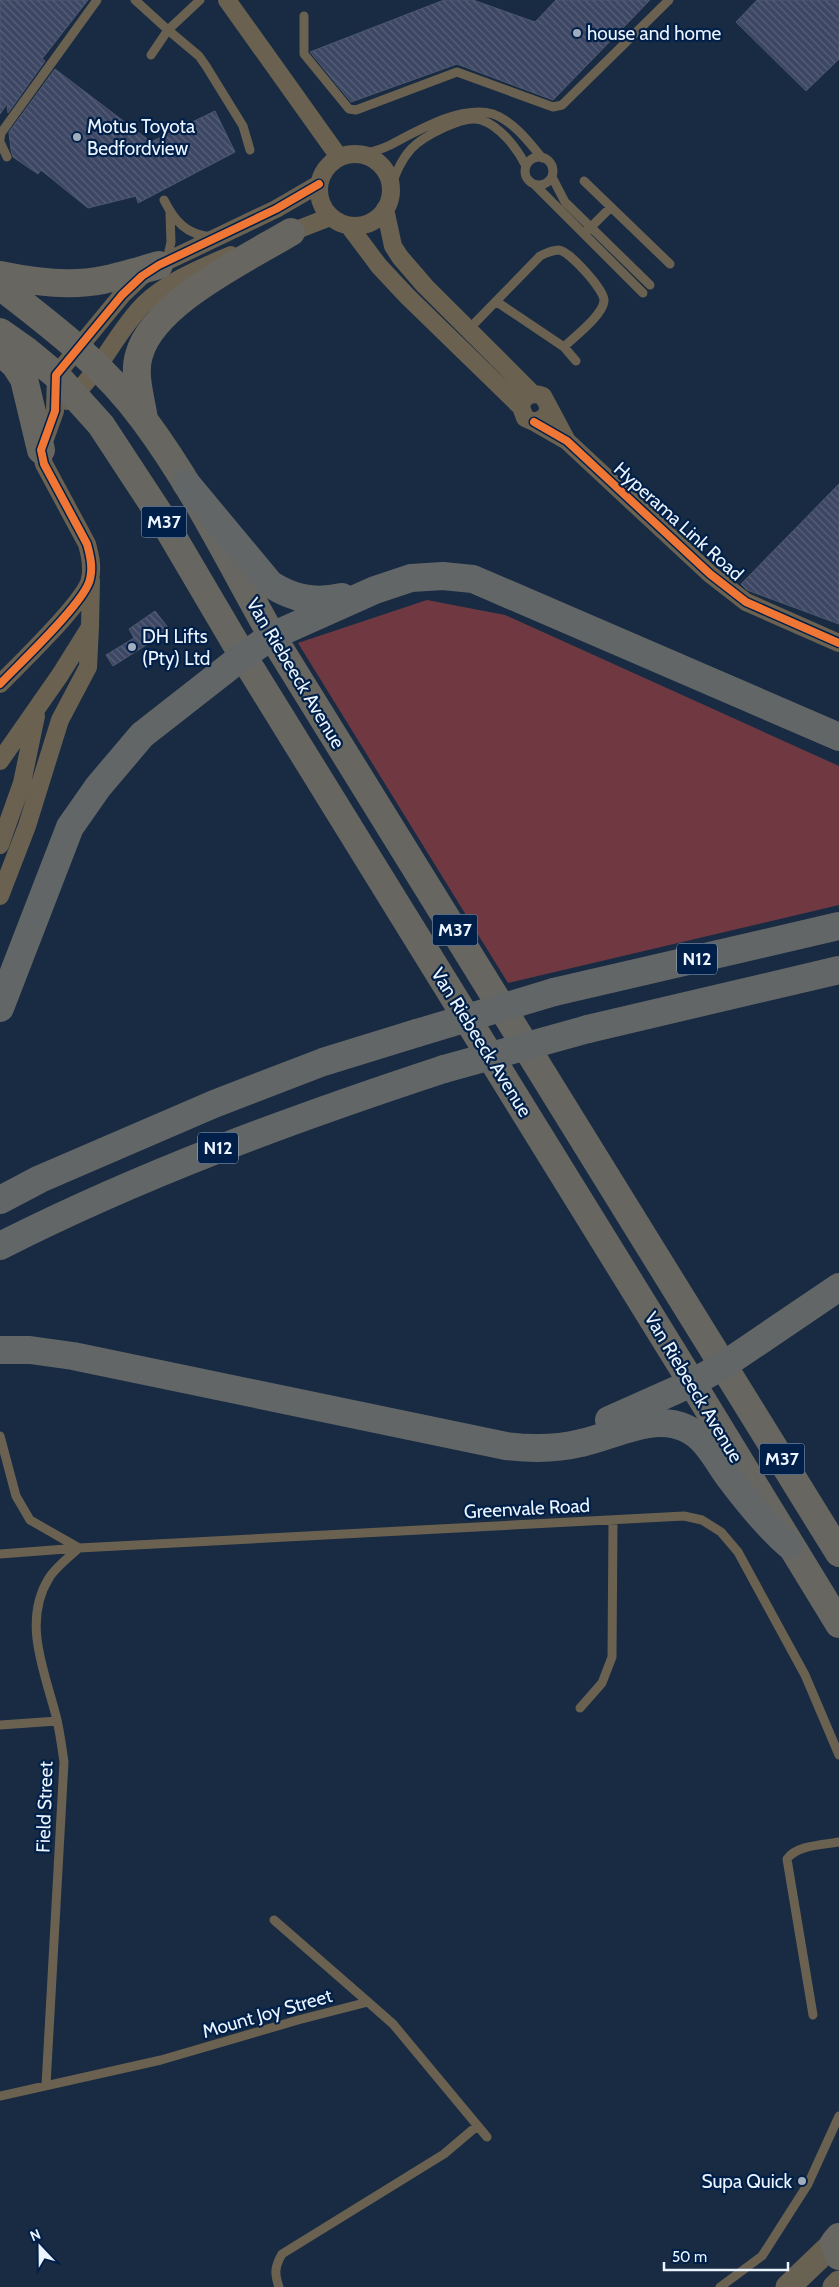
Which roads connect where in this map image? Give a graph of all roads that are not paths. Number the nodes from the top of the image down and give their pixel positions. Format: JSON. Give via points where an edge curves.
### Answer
{"nodes":[{"id":1,"x":97,"y":0,"type":"edge"},
{"id":2,"x":135,"y":0,"type":"edge"},
{"id":3,"x":200,"y":0,"type":"edge"},
{"id":4,"x":227,"y":0,"type":"edge"},
{"id":5,"x":669,"y":0,"type":"edge"},
{"id":6,"x":304,"y":16,"type":"dead end"},
{"id":7,"x":168,"y":30,"type":"junction"},
{"id":8,"x":151,"y":55,"type":"dead end"},
{"id":9,"x":0,"y":140,"type":"edge"},
{"id":10,"x":250,"y":150,"type":"dead end"},
{"id":11,"x":362,"y":154,"type":"junction"},
{"id":12,"x":339,"y":157,"type":"junction"},
{"id":13,"x":7,"y":158,"type":"dead end"},
{"id":14,"x":542,"y":158,"type":"junction"},
{"id":15,"x":526,"y":166,"type":"junction"},
{"id":16,"x":552,"y":177,"type":"junction"},
{"id":17,"x":584,"y":181,"type":"dead end"},
{"id":18,"x":319,"y":184,"type":"junction"},
{"id":19,"x":534,"y":185,"type":"junction"},
{"id":20,"x":391,"y":187,"type":"junction"},
{"id":21,"x":164,"y":200,"type":"dead end"},
{"id":22,"x":610,"y":208,"type":"junction"},
{"id":23,"x":385,"y":209,"type":"junction"},
{"id":24,"x":170,"y":214,"type":"junction"},
{"id":25,"x":330,"y":217,"type":"junction"},
{"id":26,"x":349,"y":226,"type":"junction"},
{"id":27,"x":591,"y":228,"type":"junction"},
{"id":28,"x":291,"y":232,"type":"junction"},
{"id":29,"x":584,"y":234,"type":"junction"},
{"id":30,"x":216,"y":237,"type":"junction"},
{"id":31,"x":163,"y":263,"type":"junction"},
{"id":32,"x":670,"y":264,"type":"dead end"},
{"id":33,"x":0,"y":274,"type":"edge"},
{"id":34,"x":650,"y":285,"type":"dead end"},
{"id":35,"x":0,"y":286,"type":"edge"},
{"id":36,"x":642,"y":293,"type":"dead end"},
{"id":37,"x":496,"y":302,"type":"junction"},
{"id":38,"x":468,"y":330,"type":"junction"},
{"id":39,"x":0,"y":332,"type":"edge"},
{"id":40,"x":564,"y":347,"type":"junction"},
{"id":41,"x":80,"y":348,"type":"junction"},
{"id":42,"x":0,"y":351,"type":"edge"},
{"id":43,"x":576,"y":362,"type":"dead end"},
{"id":44,"x":98,"y":368,"type":"junction"},
{"id":45,"x":56,"y":375,"type":"junction"},
{"id":46,"x":533,"y":394,"type":"junction"},
{"id":47,"x":65,"y":402,"type":"junction"},
{"id":48,"x":521,"y":407,"type":"junction"},
{"id":49,"x":549,"y":409,"type":"junction"},
{"id":50,"x":144,"y":420,"type":"junction"},
{"id":51,"x":534,"y":422,"type":"junction"},
{"id":52,"x":567,"y":441,"type":"junction"},
{"id":53,"x":41,"y":450,"type":"junction"},
{"id":54,"x":186,"y":483,"type":"junction"},
{"id":55,"x":90,"y":578,"type":"junction"},
{"id":56,"x":375,"y":590,"type":"junction"},
{"id":57,"x":90,"y":627,"type":"junction"},
{"id":58,"x":272,"y":636,"type":"junction"},
{"id":59,"x":839,"y":643,"type":"edge"},
{"id":60,"x":243,"y":656,"type":"junction"},
{"id":61,"x":0,"y":684,"type":"edge"},
{"id":62,"x":37,"y":708,"type":"junction"},
{"id":63,"x":839,"y":737,"type":"edge"},
{"id":64,"x":0,"y":761,"type":"edge"},
{"id":65,"x":0,"y":845,"type":"edge"},
{"id":66,"x":0,"y":896,"type":"edge"},
{"id":67,"x":839,"y":926,"type":"edge"},
{"id":68,"x":839,"y":970,"type":"edge"},
{"id":69,"x":0,"y":1008,"type":"edge"},
{"id":70,"x":0,"y":1200,"type":"edge"},
{"id":71,"x":0,"y":1246,"type":"edge"},
{"id":72,"x":839,"y":1287,"type":"edge"},
{"id":73,"x":0,"y":1350,"type":"edge"},
{"id":74,"x":724,"y":1365,"type":"junction"},
{"id":75,"x":692,"y":1383,"type":"junction"},
{"id":76,"x":0,"y":1436,"type":"edge"},
{"id":77,"x":528,"y":1448,"type":"junction"},
{"id":78,"x":613,"y":1520,"type":"junction"},
{"id":79,"x":789,"y":1545,"type":"junction"},
{"id":80,"x":79,"y":1548,"type":"junction"},
{"id":81,"x":839,"y":1553,"type":"edge"},
{"id":82,"x":0,"y":1554,"type":"edge"},
{"id":83,"x":839,"y":1624,"type":"edge"},
{"id":84,"x":580,"y":1708,"type":"dead end"},
{"id":85,"x":57,"y":1721,"type":"junction"},
{"id":86,"x":0,"y":1725,"type":"edge"},
{"id":87,"x":839,"y":1754,"type":"edge"},
{"id":88,"x":839,"y":1842,"type":"edge"},
{"id":89,"x":274,"y":1920,"type":"dead end"},
{"id":90,"x":368,"y":2002,"type":"junction"},
{"id":91,"x":814,"y":2015,"type":"dead end"},
{"id":92,"x":46,"y":2085,"type":"junction"},
{"id":93,"x":0,"y":2096,"type":"edge"},
{"id":94,"x":839,"y":2116,"type":"edge"},
{"id":95,"x":477,"y":2126,"type":"junction"},
{"id":96,"x":487,"y":2137,"type":"dead end"},
{"id":97,"x":837,"y":2245,"type":"edge"},
{"id":98,"x":839,"y":2283,"type":"edge"},
{"id":99,"x":279,"y":2287,"type":"edge"},
{"id":100,"x":720,"y":2287,"type":"edge"},
{"id":101,"x":788,"y":2287,"type":"edge"},
{"id":102,"x":835,"y":2287,"type":"edge"}],
"edges":[{"from":1,"to":9,"type":"lane","via":[[1,132]]},
{"from":2,"to":7,"type":"lane"},
{"from":3,"to":7,"type":"lane"},
{"from":4,"to":12,"type":"street"},
{"from":5,"to":6,"type":"lane","via":[[562,105],[553,107],[457,72],[356,110],[348,109],[304,54]]},
{"from":7,"to":8,"type":"lane"},
{"from":7,"to":10,"type":"lane","via":[[200,56],[243,126]]},
{"from":9,"to":13,"type":"lane"},
{"from":11,"to":12,"type":"street"},
{"from":11,"to":14,"type":"lane","via":[[386,147],[448,118],[479,112],[494,114],[505,121]]},
{"from":11,"to":20,"type":"street","via":[[382,166]]},
{"from":12,"to":18,"type":"street","via":[[329,164]]},
{"from":14,"to":15,"type":"lane","via":[[532,159]]},
{"from":14,"to":16,"type":"lane","via":[[552,166]]},
{"from":15,"to":19,"type":"lane","via":[[527,178]]},
{"from":15,"to":20,"type":"lane","via":[[520,154],[497,129],[479,119],[469,119],[452,124],[413,148],[402,162]]},
{"from":16,"to":19,"type":"lane","via":[[547,183]]},
{"from":16,"to":27,"type":"lane","via":[[565,202]]},
{"from":17,"to":22,"type":"lane"},
{"from":18,"to":25,"type":"street","via":[[320,202]]},
{"from":18,"to":30,"type":"street","via":[[276,209]]},
{"from":19,"to":29,"type":"lane"},
{"from":20,"to":23,"type":"street"},
{"from":21,"to":24,"type":"lane"},
{"from":22,"to":27,"type":"lane"},
{"from":22,"to":32,"type":"lane"},
{"from":23,"to":26,"type":"street","via":[[370,223]]},
{"from":23,"to":38,"type":"street","via":[[391,238],[400,257]]},
{"from":24,"to":30,"type":"lane","via":[[189,232]]},
{"from":24,"to":31,"type":"lane","via":[[171,242]]},
{"from":25,"to":26,"type":"street"},
{"from":25,"to":28,"type":"street"},
{"from":26,"to":48,"type":"street","via":[[379,266]]},
{"from":27,"to":29,"type":"lane"},
{"from":27,"to":34,"type":"lane"},
{"from":28,"to":44,"type":"street","via":[[196,270],[167,287],[144,304]]},
{"from":28,"to":50,"type":"main road","via":[[198,288],[156,324],[138,356],[137,374]]},
{"from":29,"to":36,"type":"lane"},
{"from":30,"to":31,"type":"street"},
{"from":31,"to":33,"type":"main road","via":[[102,280],[77,282],[27,280]]},
{"from":31,"to":41,"type":"street","via":[[142,276],[122,295]]},
{"from":35,"to":41,"type":"main road","name":"Van Riebeeck Avenue","number":"M37"},
{"from":37,"to":38,"type":"lane"},
{"from":37,"to":40,"type":"lane"},
{"from":37,"to":40,"type":"lane","via":[[540,256],[560,250],[570,256],[604,294],[604,302],[600,312]]},
{"from":38,"to":46,"type":"street"},
{"from":39,"to":45,"type":"main road","name":"Van Riebeeck Avenue","number":"M37"},
{"from":40,"to":43,"type":"lane"},
{"from":41,"to":44,"type":"main road","name":"Van Riebeeck Avenue","number":"M37"},
{"from":41,"to":45,"type":"street"},
{"from":42,"to":53,"type":"main road","via":[[24,379]]},
{"from":44,"to":47,"type":"street"},
{"from":44,"to":50,"type":"main road","name":"Van Riebeeck Avenue","number":"M37"},
{"from":45,"to":47,"type":"main road","name":"Van Riebeeck Avenue","number":"M37"},
{"from":46,"to":48,"type":"street","via":[[524,398]]},
{"from":46,"to":49,"type":"street","via":[[543,396]]},
{"from":47,"to":53,"type":"street"},
{"from":47,"to":60,"type":"main road","name":"Van Riebeeck Avenue","number":"M37","via":[[101,425],[155,507]]},
{"from":48,"to":51,"type":"street","via":[[525,418]]},
{"from":49,"to":51,"type":"street","via":[[544,418]]},
{"from":49,"to":52,"type":"street","name":"Hyperama Link Road"},
{"from":50,"to":54,"type":"main road","name":"Van Riebeeck Avenue","number":"M37"},
{"from":51,"to":52,"type":"street","name":"Hyperama Link Road"},
{"from":52,"to":59,"type":"street","name":"Hyperama Link Road","via":[[710,574],[746,602]]},
{"from":53,"to":55,"type":"street","via":[[44,464],[87,544],[91,557]]},
{"from":54,"to":56,"type":"highway","via":[[256,569],[270,584],[286,594],[300,599],[322,599]]},
{"from":54,"to":58,"type":"main road","name":"Van Riebeeck Avenue","number":"M37"},
{"from":55,"to":57,"type":"street"},
{"from":55,"to":61,"type":"street","via":[[80,599]]},
{"from":56,"to":58,"type":"highway"},
{"from":56,"to":63,"type":"highway","via":[[427,576],[473,579]]},
{"from":57,"to":62,"type":"street"},
{"from":57,"to":66,"type":"street","via":[[88,666],[60,720],[27,826]]},
{"from":58,"to":60,"type":"highway"},
{"from":58,"to":74,"type":"main road","name":"Van Riebeeck Avenue","number":"M37"},
{"from":60,"to":69,"type":"highway","via":[[142,735],[98,787],[70,828]]},
{"from":60,"to":75,"type":"main road","name":"Van Riebeeck Avenue","number":"M37"},
{"from":62,"to":64,"type":"street"},
{"from":62,"to":65,"type":"street","via":[[22,783]]},
{"from":67,"to":70,"type":"highway","number":"N12","bridge":true,"via":[[554,992],[323,1062],[214,1104],[40,1179]]},
{"from":68,"to":71,"type":"highway","number":"N12","bridge":true,"via":[[588,1029],[444,1069],[236,1140]]},
{"from":72,"to":74,"type":"highway"},
{"from":73,"to":77,"type":"highway","via":[[73,1356]]},
{"from":74,"to":75,"type":"highway"},
{"from":74,"to":81,"type":"main road","name":"Van Riebeeck Avenue","number":"M37"},
{"from":75,"to":77,"type":"highway","via":[[587,1429]]},
{"from":75,"to":79,"type":"main road","name":"Van Riebeeck Avenue","number":"M37"},
{"from":76,"to":80,"type":"lane","via":[[16,1496],[30,1520]]},
{"from":77,"to":79,"type":"highway","via":[[581,1444],[641,1424],[674,1423],[705,1442],[769,1528]]},
{"from":78,"to":80,"type":"lane","name":"Greenvale Road"},
{"from":78,"to":84,"type":"lane","via":[[612,1657],[602,1683]]},
{"from":78,"to":87,"type":"lane","name":"Greenvale Road","via":[[684,1516],[702,1520],[721,1532],[738,1552],[805,1675]]},
{"from":79,"to":83,"type":"main road","name":"Van Riebeeck Avenue","number":"M37"},
{"from":80,"to":82,"type":"lane","name":"Greenvale Road"},
{"from":80,"to":85,"type":"lane","name":"Field Street","via":[[49,1577],[35,1619],[39,1652]]},
{"from":85,"to":86,"type":"lane"},
{"from":85,"to":92,"type":"lane","name":"Field Street","via":[[64,1762]]},
{"from":88,"to":91,"type":"lane","via":[[791,1853],[786,1859]]},
{"from":89,"to":90,"type":"lane"},
{"from":90,"to":92,"type":"lane","name":"Mount Joy Street","via":[[161,2060]]},
{"from":90,"to":95,"type":"lane","via":[[392,2024]]},
{"from":92,"to":93,"type":"lane","name":"Mount Joy Street"},
{"from":94,"to":100,"type":"lane","via":[[808,2184],[762,2256]]},
{"from":95,"to":96,"type":"lane"},
{"from":95,"to":99,"type":"lane","via":[[444,2154],[282,2254],[276,2264],[275,2276]]},
{"from":97,"to":101,"type":"main road"},
{"from":98,"to":102,"type":"main road"}]}
